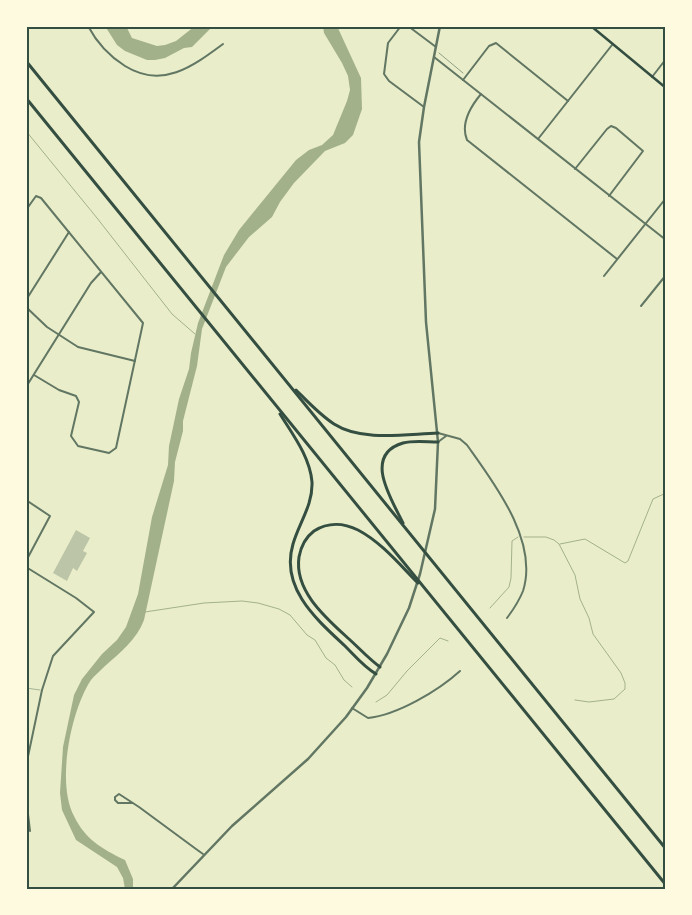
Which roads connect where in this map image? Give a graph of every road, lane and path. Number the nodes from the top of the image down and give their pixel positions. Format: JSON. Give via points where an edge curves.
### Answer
{"nodes":[{"id":1,"x":88,"y":26,"type":"edge"},
{"id":2,"x":401,"y":26,"type":"edge"},
{"id":3,"x":408,"y":26,"type":"edge"},
{"id":4,"x":440,"y":26,"type":"edge"},
{"id":5,"x":591,"y":26,"type":"edge"},
{"id":6,"x":223,"y":44,"type":"dead end"},
{"id":7,"x":612,"y":44,"type":"junction"},
{"id":8,"x":436,"y":47,"type":"junction"},
{"id":9,"x":438,"y":52,"type":"dead end"},
{"id":10,"x":434,"y":57,"type":"junction"},
{"id":11,"x":666,"y":59,"type":"edge"},
{"id":12,"x":26,"y":61,"type":"edge"},
{"id":13,"x":463,"y":73,"type":"dead end"},
{"id":14,"x":652,"y":76,"type":"junction"},
{"id":15,"x":463,"y":80,"type":"junction"},
{"id":16,"x":666,"y":88,"type":"edge"},
{"id":17,"x":481,"y":94,"type":"junction"},
{"id":18,"x":26,"y":98,"type":"edge"},
{"id":19,"x":568,"y":101,"type":"junction"},
{"id":20,"x":424,"y":107,"type":"junction"},
{"id":21,"x":538,"y":139,"type":"junction"},
{"id":22,"x":575,"y":169,"type":"junction"},
{"id":23,"x":609,"y":196,"type":"junction"},
{"id":24,"x":666,"y":198,"type":"edge"},
{"id":25,"x":26,"y":210,"type":"edge"},
{"id":26,"x":645,"y":224,"type":"junction"},
{"id":27,"x":69,"y":232,"type":"junction"},
{"id":28,"x":666,"y":240,"type":"edge"},
{"id":29,"x":617,"y":259,"type":"junction"},
{"id":30,"x":101,"y":272,"type":"junction"},
{"id":31,"x":666,"y":275,"type":"edge"},
{"id":32,"x":604,"y":276,"type":"dead end"},
{"id":33,"x":26,"y":300,"type":"edge"},
{"id":34,"x":641,"y":306,"type":"dead end"},
{"id":35,"x":26,"y":307,"type":"edge"},
{"id":36,"x":58,"y":335,"type":"junction"},
{"id":37,"x":135,"y":361,"type":"junction"},
{"id":38,"x":34,"y":375,"type":"junction"},
{"id":39,"x":285,"y":380,"type":"junction"},
{"id":40,"x":26,"y":387,"type":"edge"},
{"id":41,"x":275,"y":404,"type":"junction"},
{"id":42,"x":438,"y":433,"type":"junction"},
{"id":43,"x":446,"y":436,"type":"junction"},
{"id":44,"x":438,"y":442,"type":"junction"},
{"id":45,"x":26,"y":500,"type":"edge"},
{"id":46,"x":407,"y":530,"type":"junction"},
{"id":47,"x":26,"y":561,"type":"edge"},
{"id":48,"x":26,"y":567,"type":"edge"},
{"id":49,"x":429,"y":594,"type":"junction"},
{"id":50,"x":507,"y":618,"type":"dead end"},
{"id":51,"x":380,"y":667,"type":"junction"},
{"id":52,"x":460,"y":671,"type":"dead end"},
{"id":53,"x":376,"y":674,"type":"junction"},
{"id":54,"x":26,"y":688,"type":"edge"},
{"id":55,"x":42,"y":690,"type":"junction"},
{"id":56,"x":352,"y":708,"type":"junction"},
{"id":57,"x":26,"y":766,"type":"edge"},
{"id":58,"x":26,"y":797,"type":"edge"},
{"id":59,"x":133,"y":803,"type":"junction"},
{"id":60,"x":30,"y":831,"type":"dead end"},
{"id":61,"x":666,"y":848,"type":"edge"},
{"id":62,"x":203,"y":854,"type":"junction"},
{"id":63,"x":666,"y":885,"type":"edge"},
{"id":64,"x":172,"y":889,"type":"edge"}],
"edges":[{"from":1,"to":6,"type":"street","via":[[98,43],[114,59],[152,77],[179,70]]},
{"from":2,"to":20,"type":"street","via":[[388,43],[384,74],[389,82]]},
{"from":3,"to":8,"type":"street"},
{"from":4,"to":8,"type":"street"},
{"from":5,"to":7,"type":"main road"},
{"from":7,"to":14,"type":"main road"},
{"from":7,"to":19,"type":"street"},
{"from":8,"to":10,"type":"street"},
{"from":9,"to":13,"type":"path"},
{"from":10,"to":15,"type":"street"},
{"from":10,"to":20,"type":"street"},
{"from":11,"to":14,"type":"street"},
{"from":12,"to":39,"type":"highway"},
{"from":14,"to":16,"type":"main road"},
{"from":15,"to":17,"type":"street"},
{"from":15,"to":19,"type":"street","via":[[489,46],[496,44]]},
{"from":17,"to":21,"type":"street"},
{"from":17,"to":29,"type":"street","via":[[469,112],[464,134],[467,140]]},
{"from":18,"to":41,"type":"highway"},
{"from":19,"to":21,"type":"street"},
{"from":20,"to":42,"type":"street","via":[[419,152],[424,286]]},
{"from":21,"to":22,"type":"street"},
{"from":22,"to":23,"type":"street"},
{"from":22,"to":23,"type":"street","via":[[607,129],[616,128],[643,151]]},
{"from":23,"to":26,"type":"street"},
{"from":24,"to":26,"type":"street"},
{"from":25,"to":27,"type":"street","via":[[36,196],[41,198]]},
{"from":26,"to":28,"type":"street"},
{"from":26,"to":29,"type":"street"},
{"from":27,"to":30,"type":"street"},
{"from":27,"to":33,"type":"street"},
{"from":29,"to":32,"type":"street"},
{"from":30,"to":36,"type":"street","via":[[90,283]]},
{"from":30,"to":37,"type":"street","via":[[143,323]]},
{"from":31,"to":34,"type":"street"},
{"from":35,"to":36,"type":"street"},
{"from":36,"to":37,"type":"street","via":[[78,347]]},
{"from":36,"to":38,"type":"street"},
{"from":37,"to":38,"type":"street","via":[[116,448],[110,453],[75,444],[71,436],[79,402],[76,396]]},
{"from":38,"to":40,"type":"street"},
{"from":39,"to":42,"type":"highway","via":[[325,417],[347,430],[370,435]]},
{"from":39,"to":46,"type":"highway"},
{"from":41,"to":49,"type":"highway"},
{"from":41,"to":53,"type":"highway","via":[[303,452],[312,480],[311,499],[291,552],[293,582],[313,616]]},
{"from":42,"to":43,"type":"street"},
{"from":42,"to":44,"type":"street"},
{"from":43,"to":44,"type":"street"},
{"from":43,"to":50,"type":"street","via":[[460,439],[467,445],[504,500],[517,527],[525,559],[525,578],[521,595]]},
{"from":44,"to":46,"type":"highway","via":[[402,444],[384,459],[384,482]]},
{"from":44,"to":51,"type":"street","via":[[437,487],[424,564],[394,641]]},
{"from":45,"to":47,"type":"street","via":[[50,516]]},
{"from":46,"to":61,"type":"highway"},
{"from":48,"to":55,"type":"street","via":[[94,612],[53,656]]},
{"from":49,"to":51,"type":"highway","via":[[378,544],[353,528],[337,524],[324,526],[305,541],[299,568],[308,595],[326,617]]},
{"from":49,"to":63,"type":"highway"},
{"from":51,"to":53,"type":"street"},
{"from":52,"to":56,"type":"street","via":[[429,694],[383,714],[368,718]]},
{"from":53,"to":56,"type":"street"},
{"from":54,"to":55,"type":"lane"},
{"from":55,"to":57,"type":"street"},
{"from":56,"to":62,"type":"street","via":[[312,755]]},
{"from":58,"to":60,"type":"street"},
{"from":59,"to":59,"type":"street","via":[[118,803],[115,797],[120,795]]},
{"from":59,"to":62,"type":"street"},
{"from":62,"to":64,"type":"street"}]}
